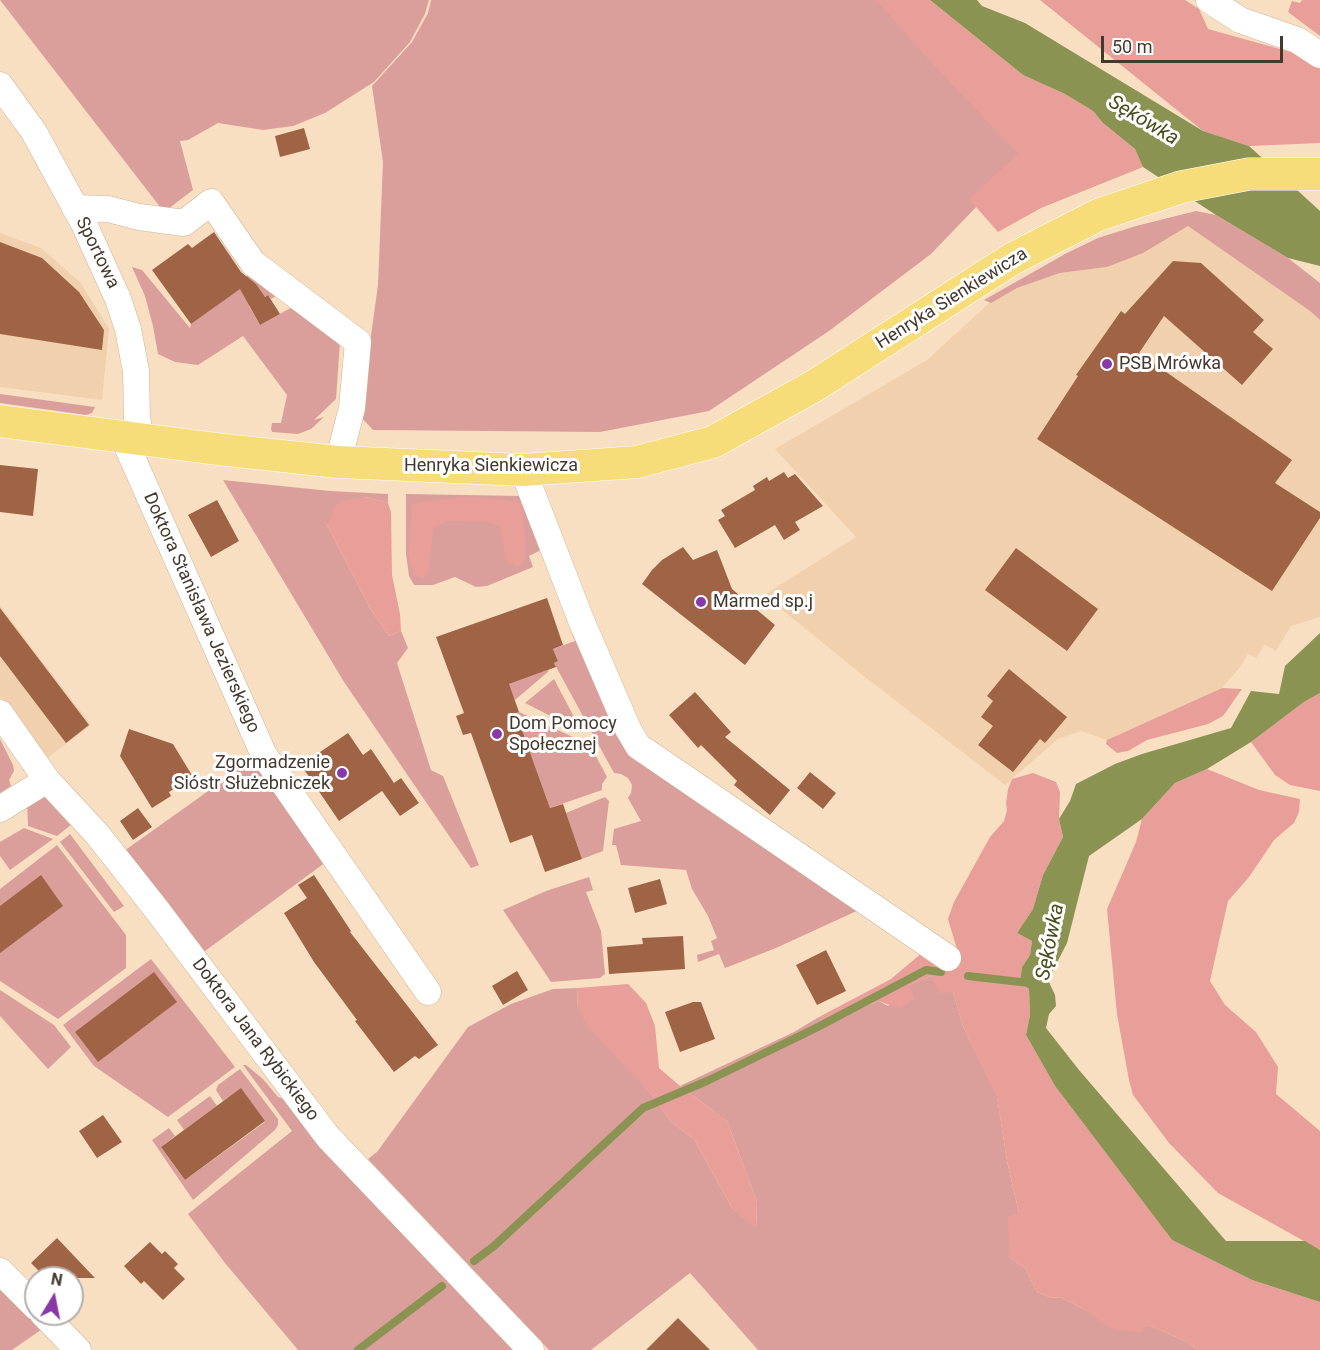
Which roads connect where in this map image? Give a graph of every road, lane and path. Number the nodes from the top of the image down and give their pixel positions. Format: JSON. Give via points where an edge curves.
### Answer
{"nodes":[{"id":1,"x":1209,"y":0,"type":"edge"},
{"id":2,"x":1320,"y":55,"type":"edge"},
{"id":3,"x":0,"y":85,"type":"edge"},
{"id":4,"x":1320,"y":174,"type":"edge"},
{"id":5,"x":75,"y":207,"type":"junction"},
{"id":6,"x":0,"y":421,"type":"edge"},
{"id":7,"x":132,"y":438,"type":"junction"},
{"id":8,"x":338,"y":462,"type":"junction"},
{"id":9,"x":523,"y":470,"type":"junction"},
{"id":10,"x":0,"y":713,"type":"edge"},
{"id":11,"x":48,"y":780,"type":"junction"},
{"id":12,"x":0,"y":809,"type":"edge"},
{"id":13,"x":948,"y":958,"type":"dead end"},
{"id":14,"x":428,"y":992,"type":"dead end"},
{"id":15,"x":0,"y":1271,"type":"edge"},
{"id":16,"x":24,"y":1295,"type":"edge"},
{"id":17,"x":55,"y":1326,"type":"edge"},
{"id":18,"x":78,"y":1350,"type":"edge"},
{"id":19,"x":531,"y":1350,"type":"edge"}],
"edges":[{"from":1,"to":2,"type":"street","via":[[1240,20],[1296,40]]},
{"from":3,"to":5,"type":"street","name":"Sportowa","via":[[34,132]]},
{"from":4,"to":9,"type":"main road","name":"Henryka Sienkiewicza","via":[[1250,174],[1181,187],[1098,215],[1012,259],[814,386],[713,442],[637,462]]},
{"from":5,"to":7,"type":"street","name":"Sportowa","via":[[109,275],[128,329],[137,379],[137,417]]},
{"from":5,"to":8,"type":"street","via":[[184,223],[211,202],[252,263],[358,342],[351,408]]},
{"from":6,"to":7,"type":"main road","name":"Henryka Sienkiewicza"},
{"from":7,"to":8,"type":"main road","name":"Henryka Sienkiewicza"},
{"from":7,"to":14,"type":"street","name":"Doktora Stanisława Jezierskiego","via":[[264,755]]},
{"from":8,"to":9,"type":"main road","name":"Henryka Sienkiewicza"},
{"from":9,"to":13,"type":"street","via":[[581,621],[638,746]]},
{"from":10,"to":11,"type":"street","name":"Doktora Jana Rybickiego"},
{"from":11,"to":12,"type":"street"},
{"from":11,"to":19,"type":"street","name":"Doktora Jana Rybickiego","via":[[97,834],[171,928],[328,1137]]},
{"from":15,"to":16,"type":"street"},
{"from":17,"to":18,"type":"street"}]}
